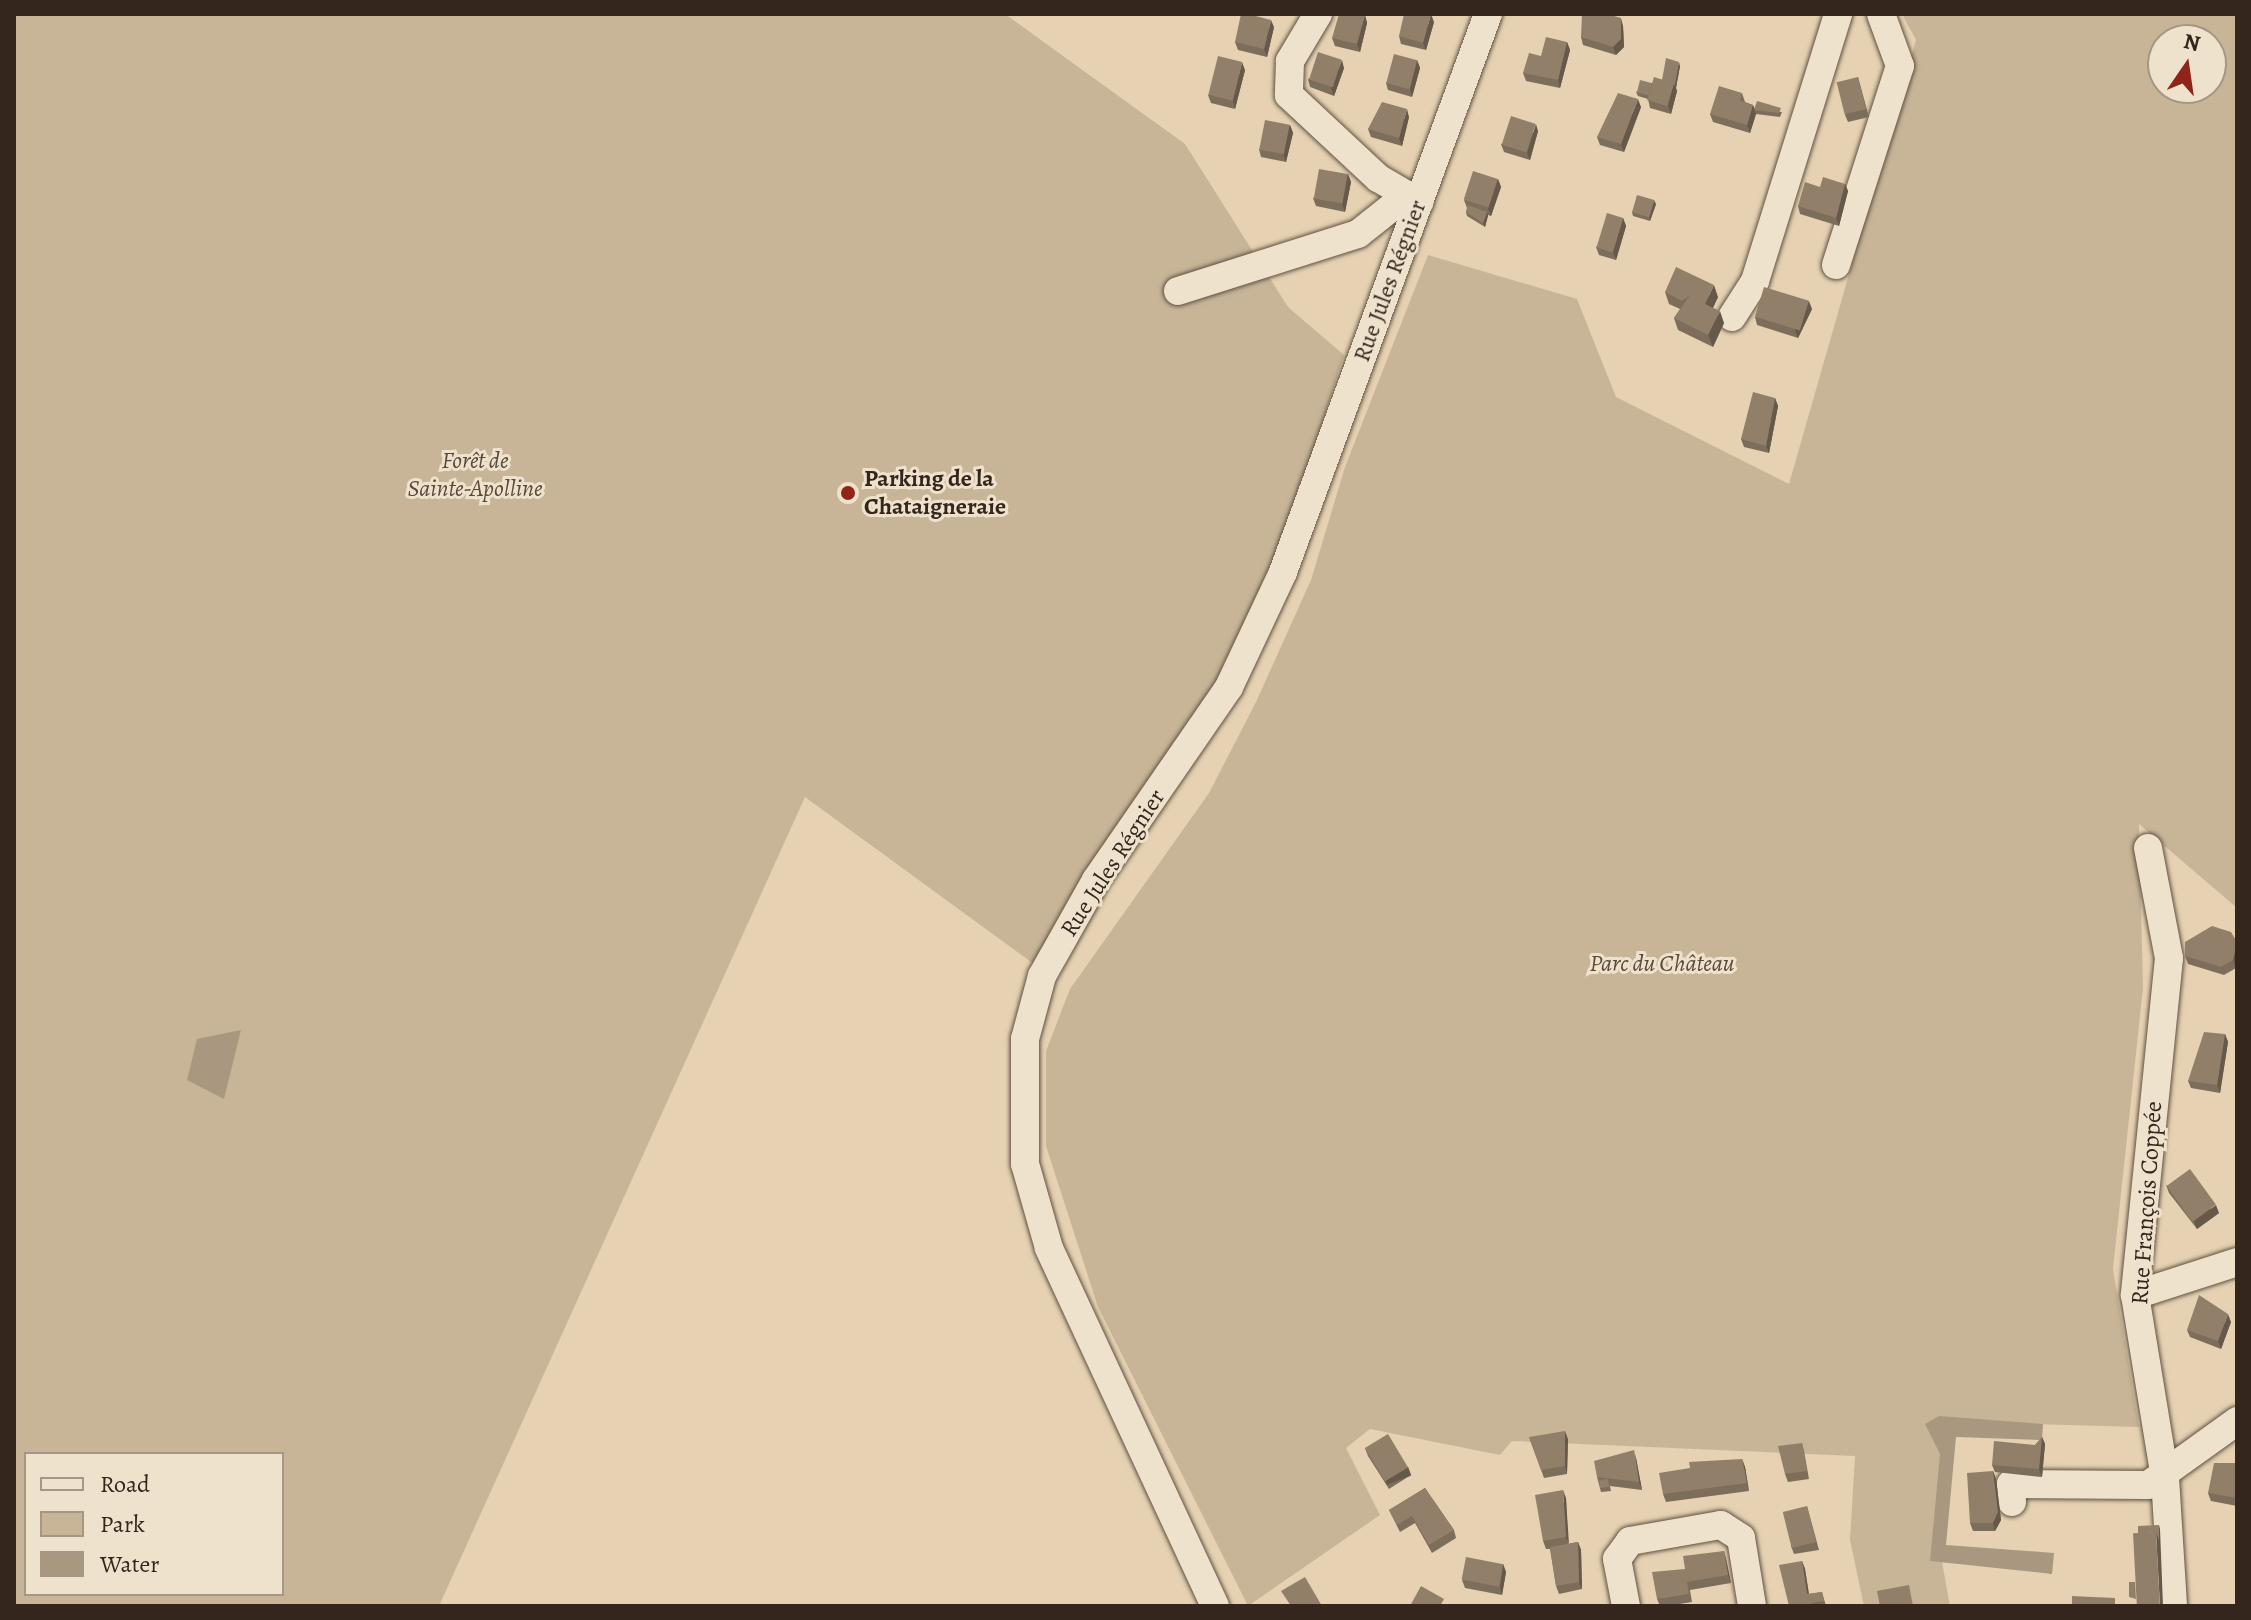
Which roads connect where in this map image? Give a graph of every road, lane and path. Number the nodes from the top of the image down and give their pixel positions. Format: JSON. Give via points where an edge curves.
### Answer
{"nodes":[{"id":1,"x":1318,"y":14,"type":"edge"},
{"id":2,"x":1471,"y":14,"type":"edge"},
{"id":3,"x":1488,"y":14,"type":"edge"},
{"id":4,"x":1838,"y":14,"type":"edge"},
{"id":5,"x":1881,"y":14,"type":"edge"},
{"id":6,"x":1443,"y":133,"type":"junction"},
{"id":7,"x":1413,"y":198,"type":"junction"},
{"id":8,"x":1836,"y":265,"type":"dead end"},
{"id":9,"x":1178,"y":291,"type":"dead end"},
{"id":10,"x":1732,"y":317,"type":"dead end"},
{"id":11,"x":2148,"y":848,"type":"dead end"},
{"id":12,"x":2237,"y":1262,"type":"edge"},
{"id":13,"x":2135,"y":1295,"type":"junction"},
{"id":14,"x":2237,"y":1421,"type":"edge"},
{"id":15,"x":2165,"y":1478,"type":"junction"},
{"id":16,"x":2012,"y":1502,"type":"dead end"},
{"id":17,"x":1215,"y":1606,"type":"edge"},
{"id":18,"x":1626,"y":1606,"type":"edge"},
{"id":19,"x":1752,"y":1606,"type":"edge"},
{"id":20,"x":2173,"y":1606,"type":"edge"}],
"edges":[{"from":1,"to":7,"type":"street","via":[[1290,61],[1289,95]]},
{"from":2,"to":6,"type":"street","name":"Rue Jules Régnier"},
{"from":3,"to":6,"type":"street","name":"Rue Jules Régnier"},
{"from":4,"to":10,"type":"street","via":[[1755,281]]},
{"from":5,"to":8,"type":"street","via":[[1900,66]]},
{"from":6,"to":7,"type":"street","name":"Rue Jules Régnier"},
{"from":7,"to":9,"type":"street","via":[[1358,234]]},
{"from":7,"to":17,"type":"street","name":"Rue Jules Régnier","via":[[1265,611],[1229,687],[1042,976],[1025,1039],[1025,1164],[1049,1248]]},
{"from":11,"to":13,"type":"street","name":"Rue François Coppée","via":[[2169,958]]},
{"from":12,"to":13,"type":"street"},
{"from":13,"to":15,"type":"street","name":"Rue François Coppée"},
{"from":14,"to":15,"type":"street"},
{"from":15,"to":16,"type":"street","via":[[2131,1497],[2011,1484]]},
{"from":15,"to":20,"type":"street","name":"Rue François Coppée"},
{"from":18,"to":19,"type":"street","via":[[1617,1559],[1630,1541],[1721,1525],[1741,1538]]}]}
